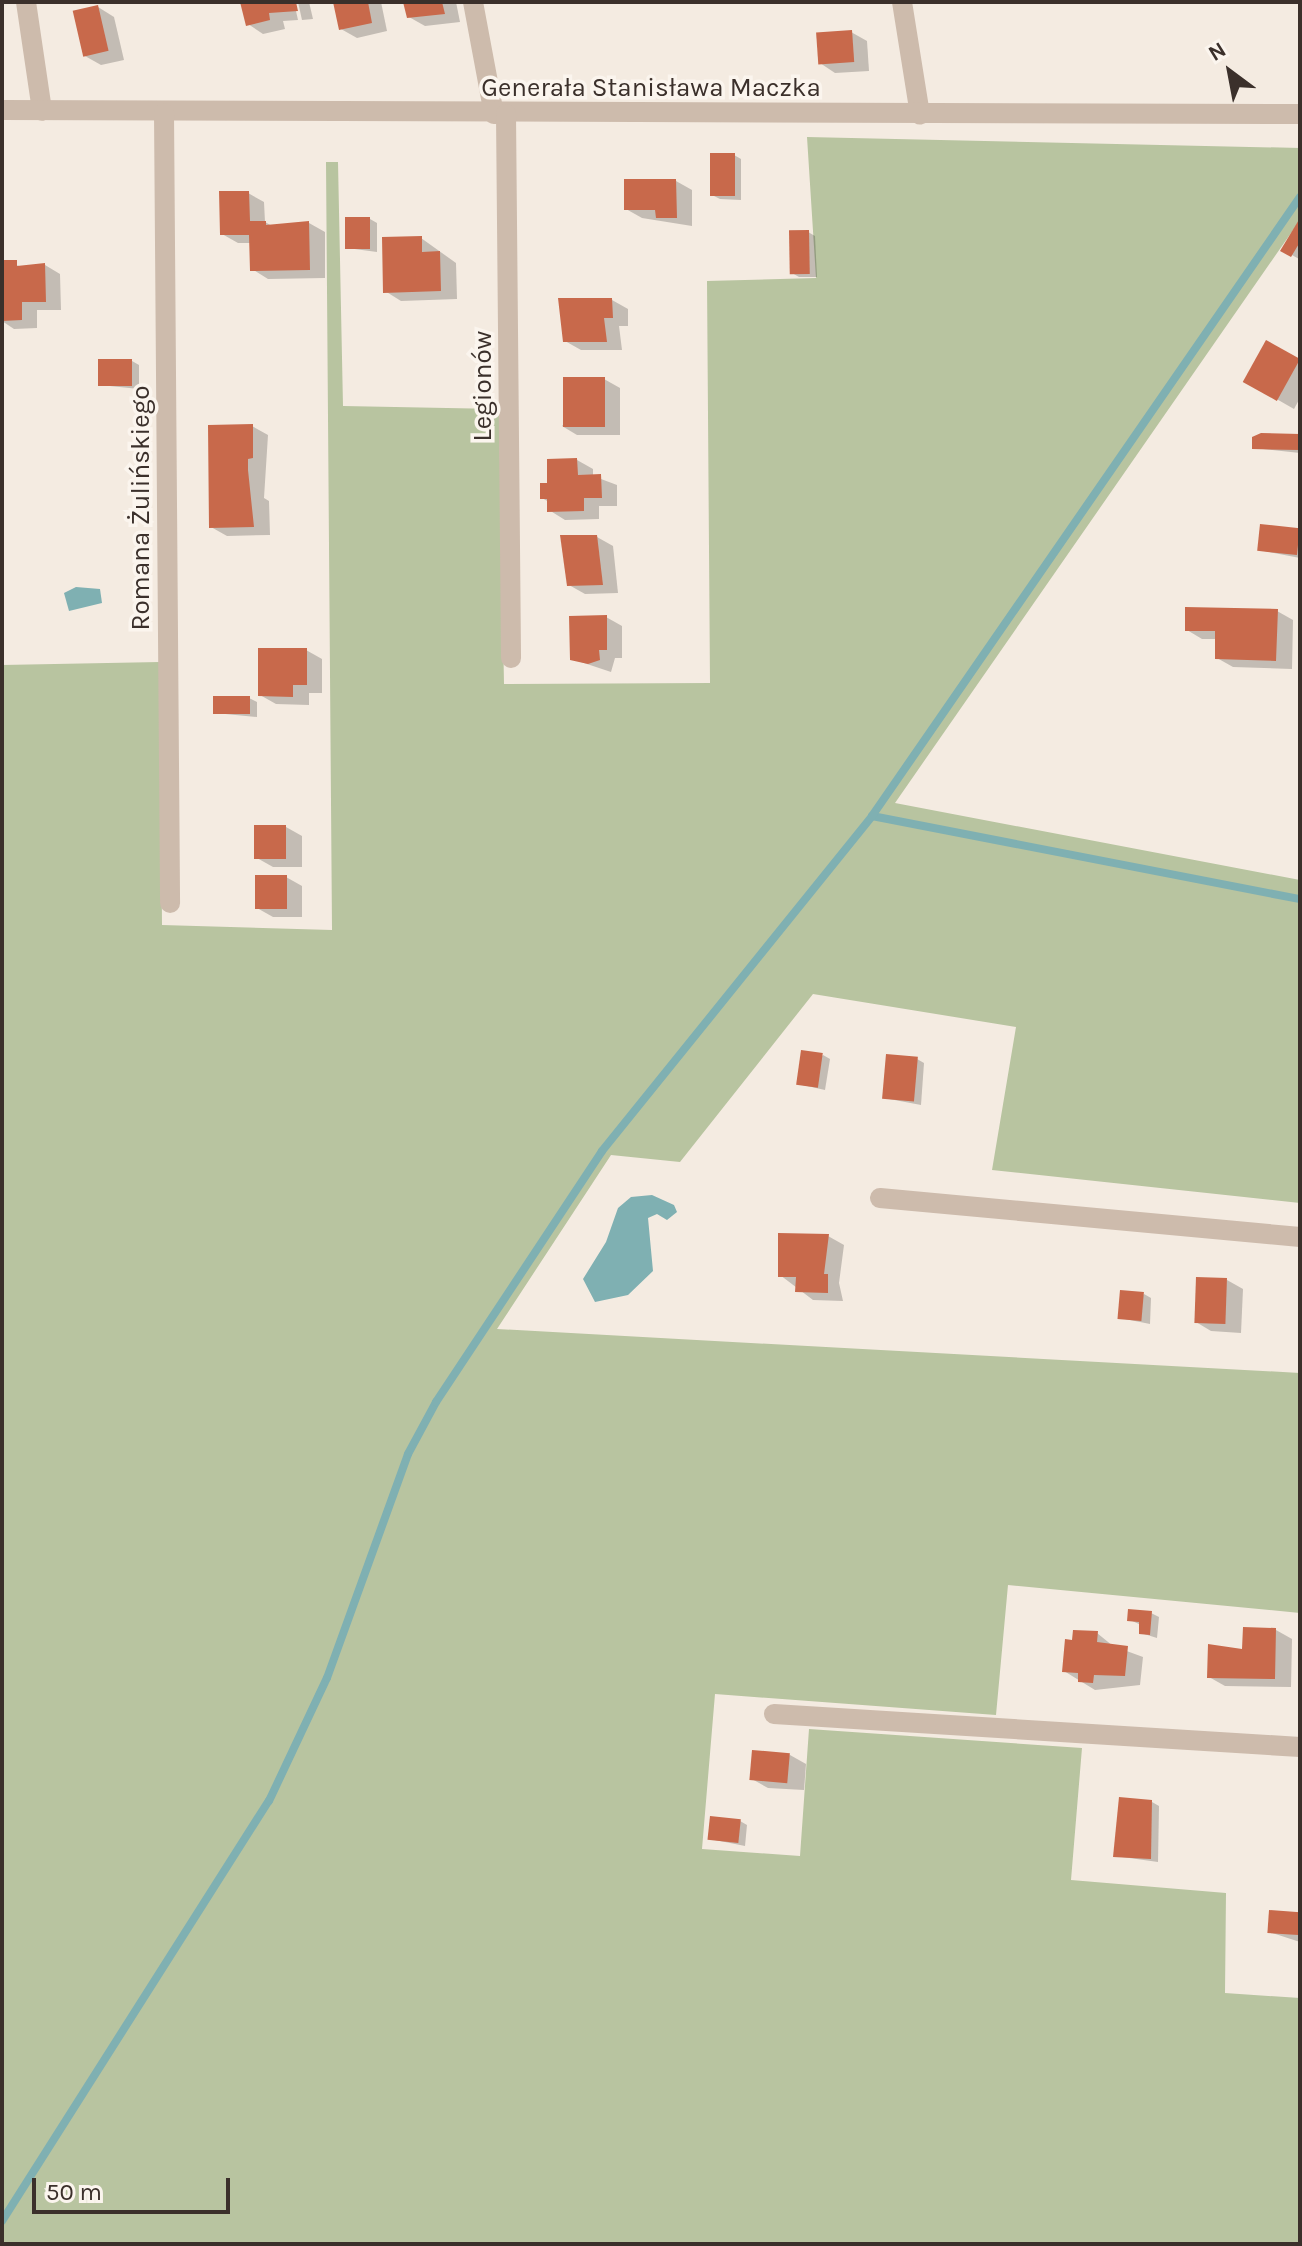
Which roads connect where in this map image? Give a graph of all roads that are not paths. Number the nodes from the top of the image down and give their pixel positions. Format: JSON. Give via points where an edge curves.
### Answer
{"nodes":[{"id":1,"x":26,"y":2,"type":"edge"},
{"id":2,"x":473,"y":2,"type":"edge"},
{"id":3,"x":902,"y":2,"type":"edge"},
{"id":4,"x":2,"y":110,"type":"edge"},
{"id":5,"x":42,"y":111,"type":"junction"},
{"id":6,"x":164,"y":113,"type":"junction"},
{"id":7,"x":500,"y":114,"type":"junction"},
{"id":8,"x":1300,"y":114,"type":"edge"},
{"id":9,"x":920,"y":115,"type":"junction"},
{"id":10,"x":511,"y":658,"type":"dead end"},
{"id":11,"x":170,"y":903,"type":"dead end"},
{"id":12,"x":880,"y":1198,"type":"dead end"},
{"id":13,"x":1300,"y":1237,"type":"edge"},
{"id":14,"x":774,"y":1714,"type":"dead end"},
{"id":15,"x":1300,"y":1747,"type":"edge"}],
"edges":[{"from":1,"to":5,"type":"street"},
{"from":2,"to":7,"type":"street","name":"Legionów"},
{"from":3,"to":9,"type":"street"},
{"from":4,"to":5,"type":"street","name":"Generała Stanisława Maczka"},
{"from":5,"to":6,"type":"street","name":"Generała Stanisława Maczka"},
{"from":6,"to":7,"type":"street","name":"Generała Stanisława Maczka"},
{"from":6,"to":11,"type":"street","name":"Romana Żulińskiego"},
{"from":7,"to":9,"type":"street","name":"Generała Stanisława Maczka"},
{"from":7,"to":10,"type":"street","name":"Legionów"},
{"from":8,"to":9,"type":"street","name":"Generała Stanisława Maczka"},
{"from":12,"to":13,"type":"street"},
{"from":14,"to":15,"type":"street","via":[[983,1723]]}]}
